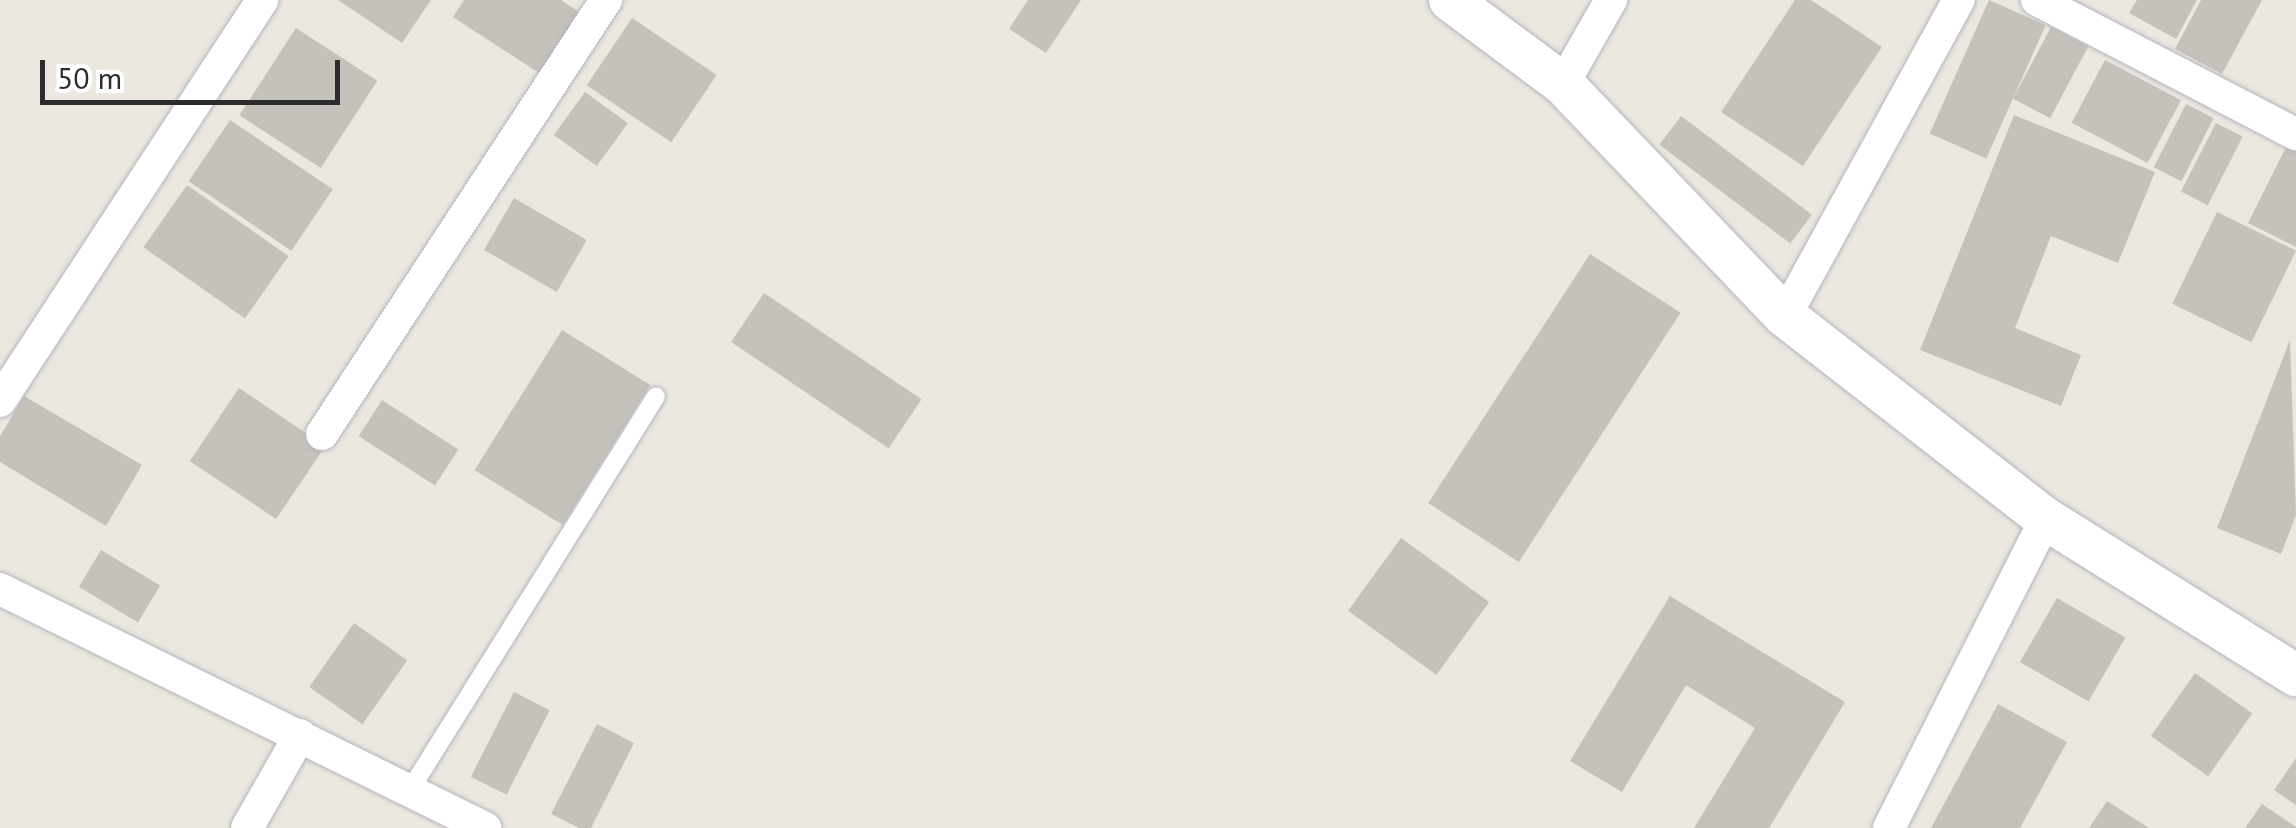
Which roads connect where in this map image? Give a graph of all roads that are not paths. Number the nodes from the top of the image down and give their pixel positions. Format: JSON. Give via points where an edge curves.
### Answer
{"nodes":[{"id":1,"x":262,"y":0,"type":"edge"},
{"id":2,"x":606,"y":0,"type":"edge"},
{"id":3,"x":1450,"y":0,"type":"edge"},
{"id":4,"x":1612,"y":0,"type":"edge"},
{"id":5,"x":1958,"y":0,"type":"edge"},
{"id":6,"x":2037,"y":0,"type":"edge"},
{"id":7,"x":1563,"y":84,"type":"junction"},
{"id":8,"x":2296,"y":134,"type":"edge"},
{"id":9,"x":1785,"y":316,"type":"junction"},
{"id":10,"x":12,"y":355,"type":"edge"},
{"id":11,"x":656,"y":396,"type":"dead end"},
{"id":12,"x":0,"y":401,"type":"edge"},
{"id":13,"x":322,"y":434,"type":"dead end"},
{"id":14,"x":2046,"y":519,"type":"junction"},
{"id":15,"x":0,"y":589,"type":"edge"},
{"id":16,"x":2296,"y":675,"type":"edge"},
{"id":17,"x":300,"y":735,"type":"junction"},
{"id":18,"x":410,"y":790,"type":"junction"},
{"id":19,"x":247,"y":828,"type":"edge"},
{"id":20,"x":485,"y":828,"type":"edge"},
{"id":21,"x":1888,"y":828,"type":"edge"}],
"edges":[{"from":1,"to":10,"type":"street"},
{"from":2,"to":13,"type":"street"},
{"from":3,"to":7,"type":"street"},
{"from":4,"to":7,"type":"street"},
{"from":5,"to":9,"type":"street"},
{"from":6,"to":8,"type":"street"},
{"from":7,"to":9,"type":"street"},
{"from":9,"to":14,"type":"street"},
{"from":10,"to":12,"type":"street"},
{"from":11,"to":18,"type":"lane"},
{"from":14,"to":16,"type":"street"},
{"from":14,"to":21,"type":"street"},
{"from":15,"to":17,"type":"street"},
{"from":17,"to":18,"type":"street"},
{"from":17,"to":19,"type":"street"},
{"from":18,"to":20,"type":"street"}]}
